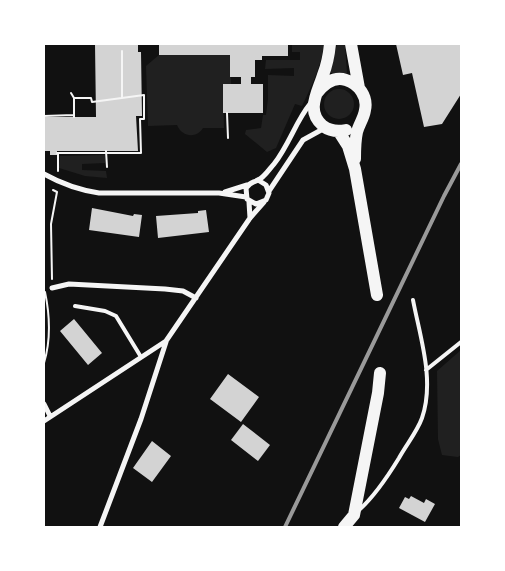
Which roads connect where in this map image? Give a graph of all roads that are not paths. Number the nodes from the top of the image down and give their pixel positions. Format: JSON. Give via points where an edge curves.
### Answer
{"nodes":[{"id":1,"x":330,"y":44,"type":"edge"},
{"id":2,"x":351,"y":44,"type":"edge"},
{"id":3,"x":359,"y":88,"type":"junction"},
{"id":4,"x":315,"y":96,"type":"junction"},
{"id":5,"x":363,"y":117,"type":"junction"},
{"id":6,"x":333,"y":130,"type":"junction"},
{"id":7,"x":355,"y":169,"type":"junction"},
{"id":8,"x":44,"y":174,"type":"edge"},
{"id":9,"x":258,"y":180,"type":"junction"},
{"id":10,"x":247,"y":185,"type":"junction"},
{"id":11,"x":269,"y":191,"type":"junction"},
{"id":12,"x":219,"y":193,"type":"junction"},
{"id":13,"x":248,"y":200,"type":"junction"},
{"id":14,"x":264,"y":202,"type":"junction"},
{"id":15,"x":250,"y":218,"type":"junction"},
{"id":16,"x":52,"y":288,"type":"road end"},
{"id":17,"x":377,"y":294,"type":"dead end"},
{"id":18,"x":196,"y":298,"type":"junction"},
{"id":19,"x":413,"y":300,"type":"dead end"},
{"id":20,"x":75,"y":306,"type":"dead end"},
{"id":21,"x":166,"y":342,"type":"junction"},
{"id":22,"x":461,"y":342,"type":"edge"},
{"id":23,"x":142,"y":357,"type":"junction"},
{"id":24,"x":426,"y":370,"type":"junction"},
{"id":25,"x":380,"y":373,"type":"dead end"},
{"id":26,"x":44,"y":405,"type":"edge"},
{"id":27,"x":50,"y":416,"type":"junction"},
{"id":28,"x":44,"y":421,"type":"edge"},
{"id":29,"x":354,"y":515,"type":"junction"},
{"id":30,"x":100,"y":527,"type":"edge"},
{"id":31,"x":344,"y":527,"type":"edge"}],
"edges":[{"from":1,"to":4,"type":"main road","via":[[324,74]]},
{"from":2,"to":3,"type":"main road"},
{"from":3,"to":4,"type":"main road","via":[[347,80],[334,80],[324,84]]},
{"from":3,"to":5,"type":"main road","via":[[366,104]]},
{"from":4,"to":6,"type":"main road","via":[[315,116]]},
{"from":4,"to":9,"type":"street","via":[[276,162]]},
{"from":5,"to":6,"type":"main road","via":[[349,130]]},
{"from":5,"to":7,"type":"main road","via":[[355,145]]},
{"from":6,"to":7,"type":"main road","via":[[348,146]]},
{"from":6,"to":11,"type":"street","via":[[319,130],[303,140]]},
{"from":7,"to":17,"type":"main road"},
{"from":8,"to":12,"type":"street","via":[[80,190],[99,193]]},
{"from":9,"to":10,"type":"street"},
{"from":9,"to":11,"type":"street"},
{"from":10,"to":12,"type":"street"},
{"from":10,"to":13,"type":"street"},
{"from":11,"to":14,"type":"street"},
{"from":12,"to":13,"type":"street"},
{"from":13,"to":14,"type":"street","via":[[256,204]]},
{"from":13,"to":15,"type":"street"},
{"from":14,"to":15,"type":"street"},
{"from":15,"to":18,"type":"street"},
{"from":16,"to":18,"type":"street","via":[[69,284],[165,288],[183,290]]},
{"from":18,"to":21,"type":"street"},
{"from":19,"to":24,"type":"lane"},
{"from":20,"to":23,"type":"lane","via":[[116,316]]},
{"from":21,"to":23,"type":"street"},
{"from":21,"to":30,"type":"street","via":[[141,420]]},
{"from":22,"to":24,"type":"lane"},
{"from":23,"to":27,"type":"street"},
{"from":24,"to":29,"type":"lane","via":[[426,399],[421,419],[394,466]]},
{"from":25,"to":29,"type":"main road"},
{"from":26,"to":27,"type":"street"},
{"from":27,"to":28,"type":"street"},
{"from":29,"to":31,"type":"main road"}]}
